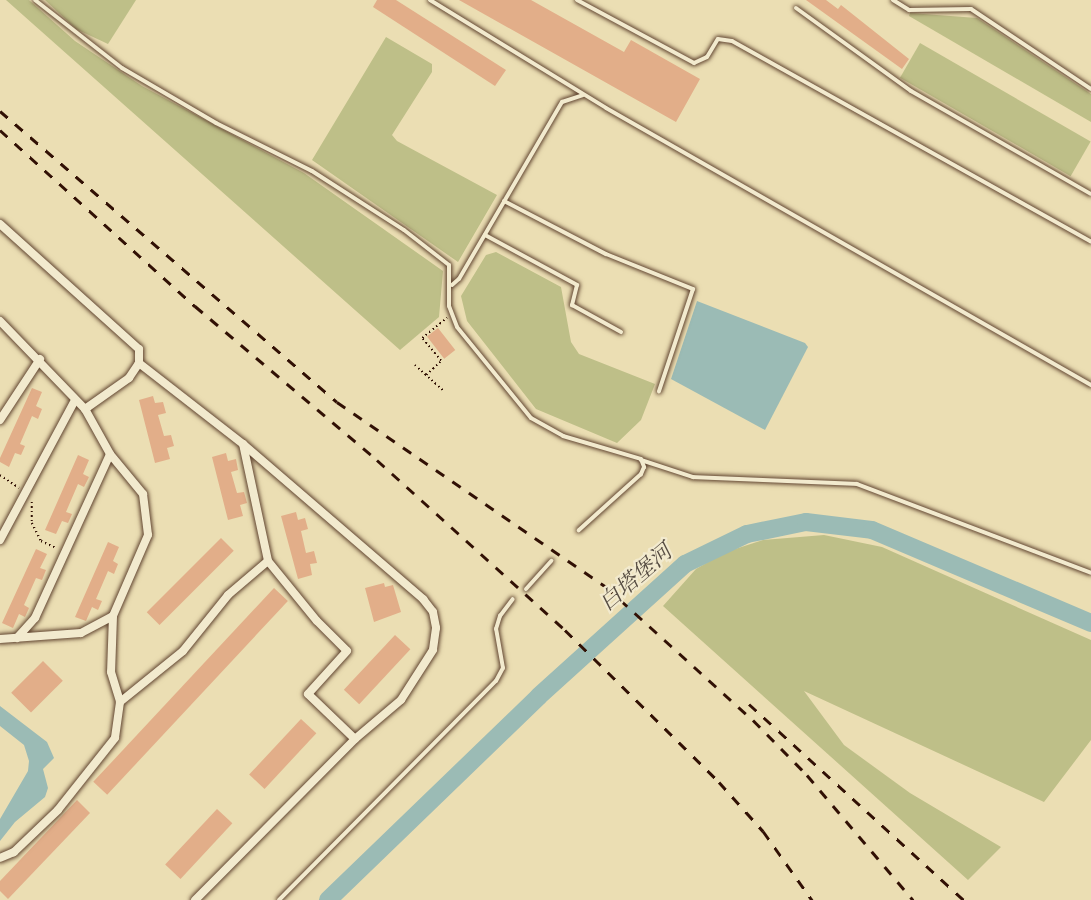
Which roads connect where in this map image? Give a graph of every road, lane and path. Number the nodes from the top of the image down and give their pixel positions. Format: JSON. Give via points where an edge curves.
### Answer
{"nodes":[{"id":1,"x":35,"y":0,"type":"edge"},
{"id":2,"x":430,"y":0,"type":"edge"},
{"id":3,"x":577,"y":0,"type":"edge"},
{"id":4,"x":893,"y":0,"type":"edge"},
{"id":5,"x":796,"y":8,"type":"dead end"},
{"id":6,"x":1091,"y":89,"type":"edge"},
{"id":7,"x":584,"y":94,"type":"junction"},
{"id":8,"x":1091,"y":194,"type":"edge"},
{"id":9,"x":504,"y":201,"type":"junction"},
{"id":10,"x":0,"y":224,"type":"edge"},
{"id":11,"x":484,"y":236,"type":"junction"},
{"id":12,"x":1091,"y":242,"type":"edge"},
{"id":13,"x":452,"y":285,"type":"junction"},
{"id":14,"x":452,"y":314,"type":"junction"},
{"id":15,"x":0,"y":321,"type":"edge"},
{"id":16,"x":621,"y":332,"type":"dead end"},
{"id":17,"x":40,"y":359,"type":"junction"},
{"id":18,"x":139,"y":363,"type":"junction"},
{"id":19,"x":416,"y":365,"type":"dead end"},
{"id":20,"x":426,"y":375,"type":"junction"},
{"id":21,"x":1091,"y":385,"type":"edge"},
{"id":22,"x":444,"y":391,"type":"dead end"},
{"id":23,"x":659,"y":391,"type":"dead end"},
{"id":24,"x":75,"y":400,"type":"junction"},
{"id":25,"x":85,"y":409,"type":"junction"},
{"id":26,"x":0,"y":420,"type":"edge"},
{"id":27,"x":243,"y":444,"type":"junction"},
{"id":28,"x":110,"y":454,"type":"junction"},
{"id":29,"x":640,"y":459,"type":"junction"},
{"id":30,"x":0,"y":475,"type":"edge"},
{"id":31,"x":25,"y":492,"type":"junction"},
{"id":32,"x":579,"y":530,"type":"dead end"},
{"id":33,"x":0,"y":540,"type":"edge"},
{"id":34,"x":65,"y":552,"type":"junction"},
{"id":35,"x":268,"y":561,"type":"junction"},
{"id":36,"x":551,"y":561,"type":"dead end"},
{"id":37,"x":1091,"y":573,"type":"edge"},
{"id":38,"x":526,"y":589,"type":"dead end"},
{"id":39,"x":513,"y":599,"type":"dead end"},
{"id":40,"x":113,"y":616,"type":"junction"},
{"id":41,"x":17,"y":638,"type":"junction"},
{"id":42,"x":0,"y":639,"type":"edge"},
{"id":43,"x":120,"y":702,"type":"junction"},
{"id":44,"x":356,"y":739,"type":"junction"},
{"id":45,"x":0,"y":858,"type":"edge"},
{"id":46,"x":195,"y":900,"type":"edge"},
{"id":47,"x":279,"y":900,"type":"edge"}],
"edges":[{"from":1,"to":13,"type":"lane","via":[[122,68],[216,123],[312,171],[404,230],[449,265]]},
{"from":2,"to":7,"type":"lane"},
{"from":3,"to":12,"type":"lane","via":[[694,63],[707,57],[718,39],[732,41]]},
{"from":4,"to":6,"type":"lane","via":[[909,10],[971,9]]},
{"from":5,"to":8,"type":"lane","via":[[911,91]]},
{"from":7,"to":9,"type":"lane","via":[[562,102]]},
{"from":7,"to":21,"type":"lane"},
{"from":9,"to":11,"type":"lane"},
{"from":9,"to":23,"type":"lane","via":[[606,254],[693,290]]},
{"from":10,"to":18,"type":"street","via":[[139,349]]},
{"from":11,"to":13,"type":"lane"},
{"from":11,"to":16,"type":"lane","via":[[577,285],[572,305]]},
{"from":13,"to":14,"type":"lane"},
{"from":14,"to":20,"type":"path","via":[[422,338],[441,361]]},
{"from":14,"to":29,"type":"lane","via":[[457,327],[531,418],[563,436]]},
{"from":15,"to":17,"type":"street"},
{"from":17,"to":24,"type":"street"},
{"from":17,"to":26,"type":"street"},
{"from":18,"to":25,"type":"street","via":[[129,378]]},
{"from":18,"to":27,"type":"street"},
{"from":19,"to":20,"type":"path"},
{"from":20,"to":22,"type":"path"},
{"from":24,"to":25,"type":"street"},
{"from":24,"to":31,"type":"street"},
{"from":25,"to":28,"type":"street"},
{"from":27,"to":35,"type":"street"},
{"from":27,"to":44,"type":"street","via":[[434,612],[433,650],[401,700]]},
{"from":28,"to":34,"type":"street"},
{"from":28,"to":40,"type":"street","via":[[143,494],[148,535]]},
{"from":29,"to":32,"type":"lane","via":[[644,467],[641,474]]},
{"from":29,"to":37,"type":"lane","via":[[693,477],[857,484]]},
{"from":30,"to":31,"type":"path"},
{"from":31,"to":33,"type":"street"},
{"from":31,"to":34,"type":"path","via":[[34,504],[32,523],[41,541]]},
{"from":34,"to":41,"type":"street","via":[[35,618]]},
{"from":35,"to":43,"type":"street","via":[[228,595],[183,651]]},
{"from":35,"to":44,"type":"street","via":[[346,651],[308,694]]},
{"from":36,"to":38,"type":"lane"},
{"from":39,"to":47,"type":"lane","via":[[496,629],[503,668],[496,681]]},
{"from":40,"to":41,"type":"street","via":[[81,633]]},
{"from":40,"to":43,"type":"street","via":[[111,672]]},
{"from":41,"to":42,"type":"street"},
{"from":43,"to":45,"type":"street","via":[[115,738],[58,810],[14,852]]},
{"from":44,"to":46,"type":"street"}]}
